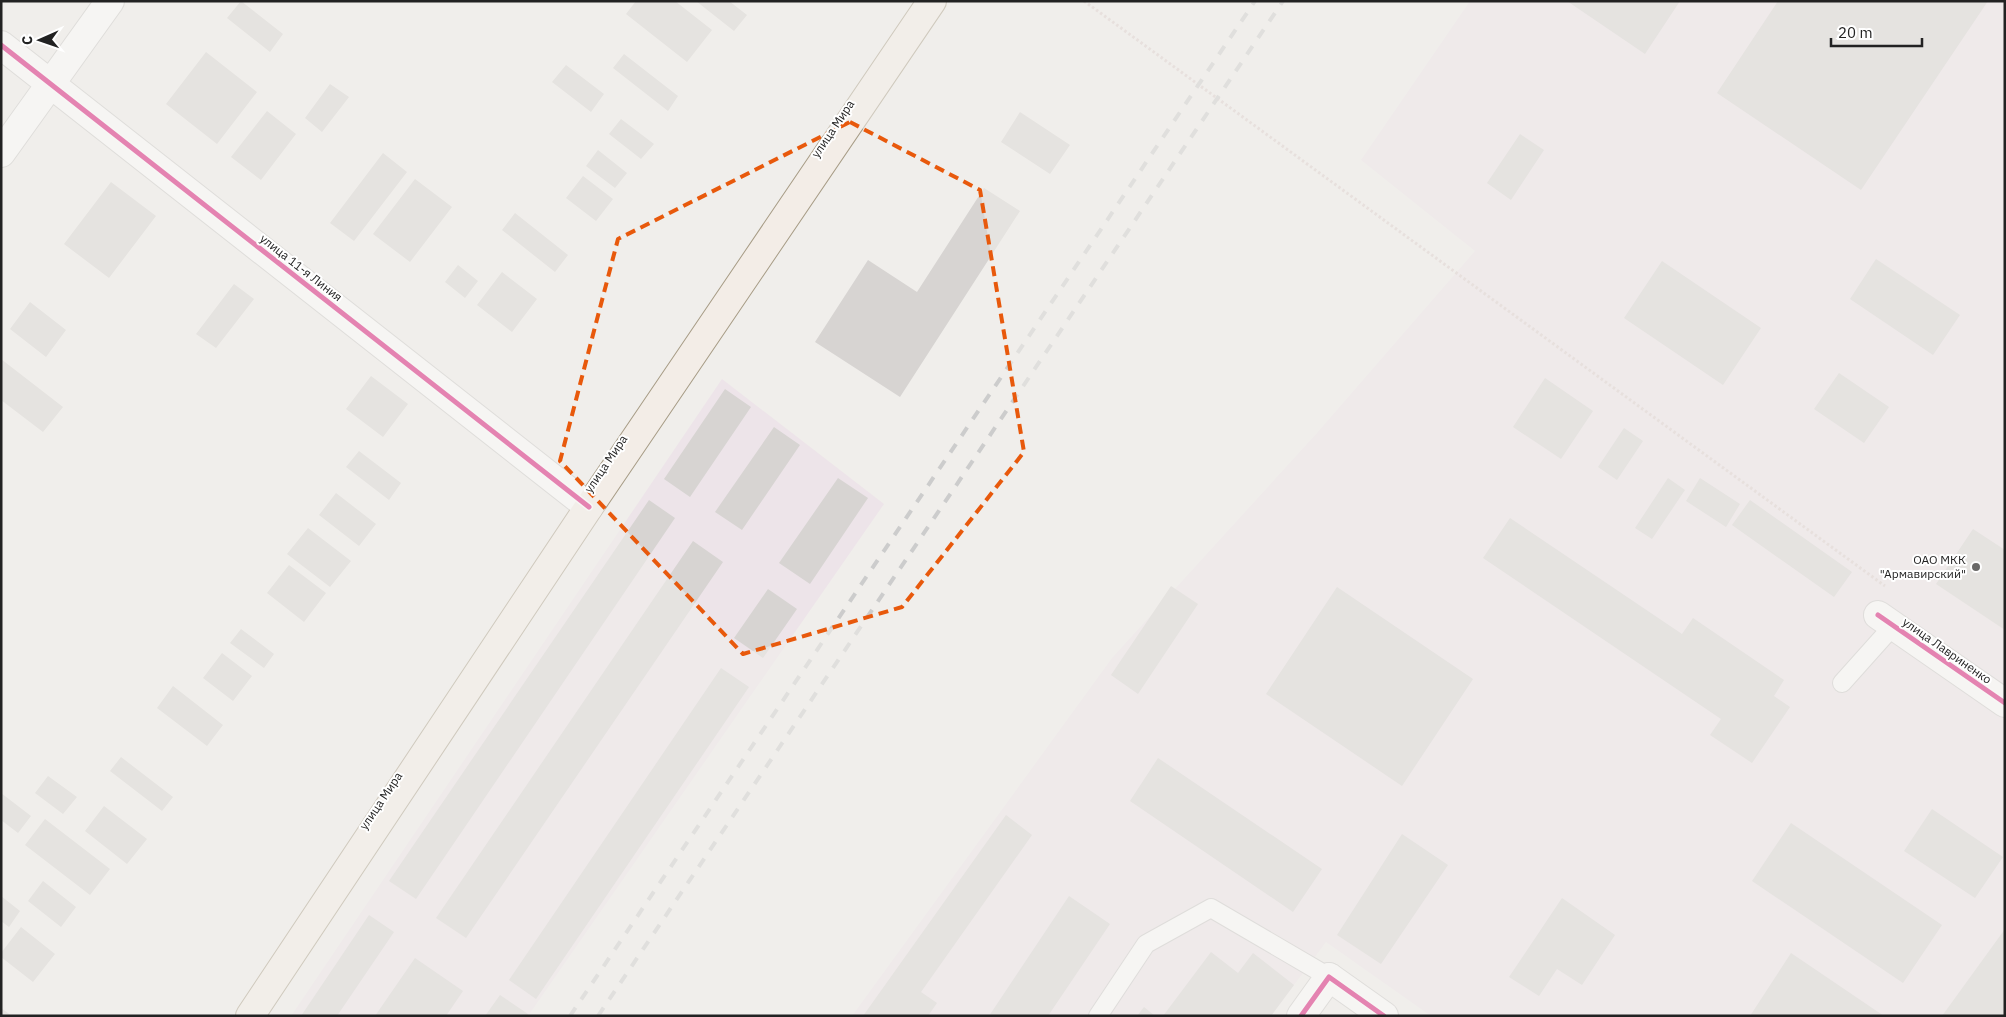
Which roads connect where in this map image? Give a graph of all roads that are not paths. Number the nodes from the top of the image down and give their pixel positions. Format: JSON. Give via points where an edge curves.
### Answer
{"nodes":[{"id":1,"x":110,"y":1,"type":"edge"},
{"id":2,"x":932,"y":1,"type":"edge"},
{"id":3,"x":1,"y":45,"type":"edge"},
{"id":4,"x":50,"y":83,"type":"junction"},
{"id":5,"x":1,"y":153,"type":"edge"},
{"id":6,"x":589,"y":507,"type":"junction"},
{"id":7,"x":1886,"y":621,"type":"joint"},
{"id":8,"x":1842,"y":683,"type":"dead end"},
{"id":9,"x":2005,"y":703,"type":"edge"},
{"id":10,"x":1329,"y":977,"type":"junction"},
{"id":11,"x":250,"y":1016,"type":"edge"},
{"id":12,"x":1098,"y":1016,"type":"edge"},
{"id":13,"x":1301,"y":1016,"type":"edge"},
{"id":14,"x":1384,"y":1016,"type":"edge"}],
"edges":[{"from":1,"to":4,"type":"street"},
{"from":2,"to":6,"type":"main road","name":"улица Мира"},
{"from":3,"to":4,"type":"street","name":"улица 11-я Линия"},
{"from":4,"to":5,"type":"street"},
{"from":4,"to":6,"type":"street","name":"улица 11-я Линия"},
{"from":6,"to":11,"type":"main road","name":"улица Мира"},
{"from":7,"to":8,"type":"lane"},
{"from":7,"to":9,"type":"street","name":"улица Лавриненко"},
{"from":10,"to":12,"type":"lane","via":[[1211,908],[1146,944]]},
{"from":10,"to":13,"type":"street"},
{"from":10,"to":14,"type":"street"}]}
